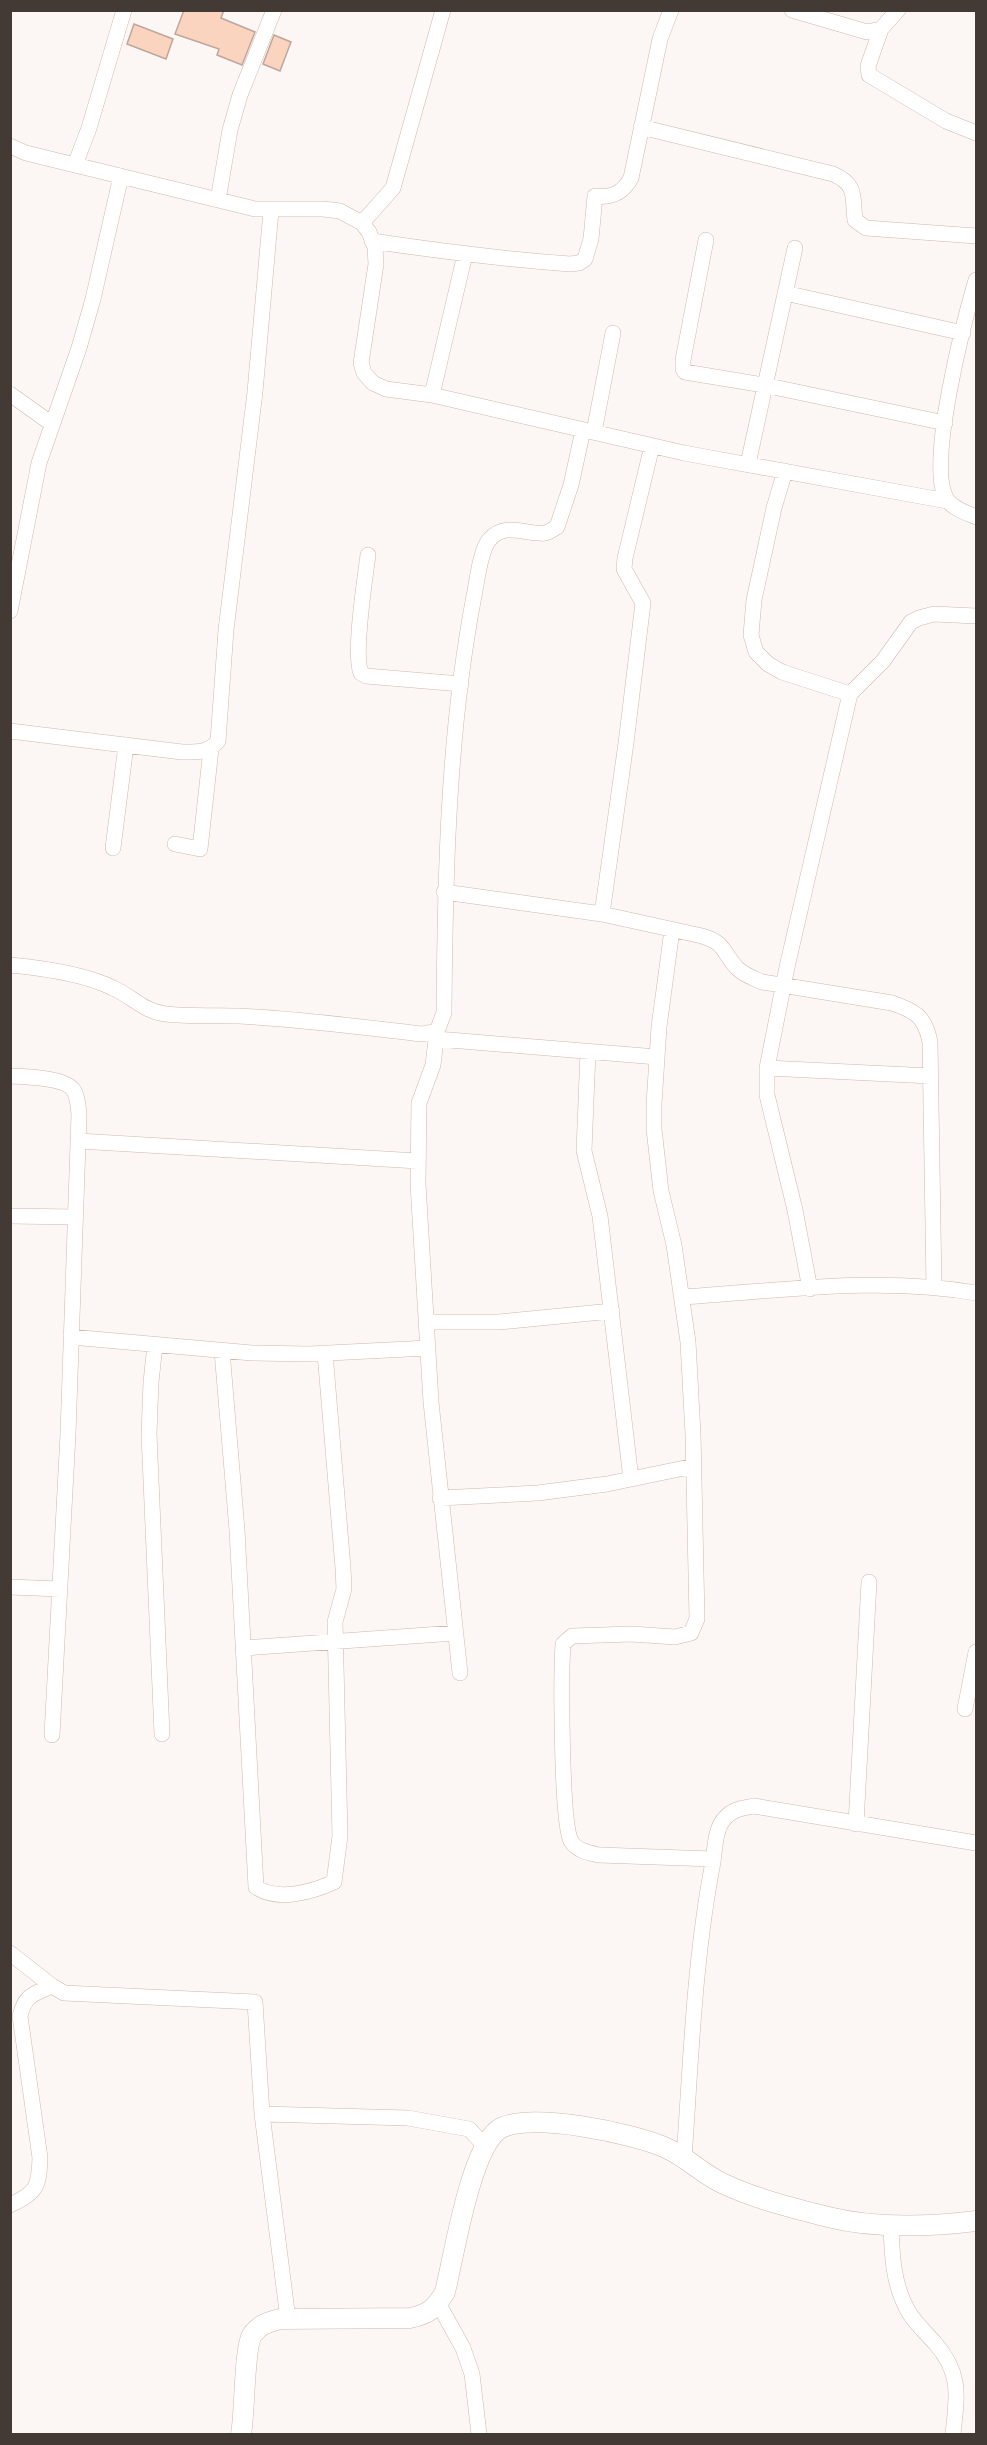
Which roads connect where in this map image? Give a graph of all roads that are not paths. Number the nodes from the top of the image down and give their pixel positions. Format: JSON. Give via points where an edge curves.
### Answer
{"nodes":[{"id":1,"x":124,"y":10,"type":"edge"},
{"id":2,"x":274,"y":10,"type":"edge"},
{"id":3,"x":443,"y":10,"type":"edge"},
{"id":4,"x":671,"y":10,"type":"edge"},
{"id":5,"x":792,"y":10,"type":"edge"},
{"id":6,"x":898,"y":10,"type":"edge"},
{"id":7,"x":881,"y":29,"type":"junction"},
{"id":8,"x":641,"y":127,"type":"junction"},
{"id":9,"x":976,"y":133,"type":"edge"},
{"id":10,"x":10,"y":146,"type":"edge"},
{"id":11,"x":75,"y":165,"type":"junction"},
{"id":12,"x":121,"y":176,"type":"junction"},
{"id":13,"x":218,"y":200,"type":"junction"},
{"id":14,"x":271,"y":211,"type":"junction"},
{"id":15,"x":362,"y":224,"type":"junction"},
{"id":16,"x":976,"y":236,"type":"edge"},
{"id":17,"x":706,"y":240,"type":"dead end"},
{"id":18,"x":372,"y":241,"type":"junction"},
{"id":19,"x":795,"y":248,"type":"dead end"},
{"id":20,"x":465,"y":254,"type":"junction"},
{"id":21,"x":976,"y":279,"type":"edge"},
{"id":22,"x":784,"y":293,"type":"junction"},
{"id":23,"x":613,"y":333,"type":"dead end"},
{"id":24,"x":963,"y":333,"type":"junction"},
{"id":25,"x":764,"y":385,"type":"junction"},
{"id":26,"x":10,"y":394,"type":"edge"},
{"id":27,"x":432,"y":395,"type":"junction"},
{"id":28,"x":945,"y":423,"type":"junction"},
{"id":29,"x":52,"y":424,"type":"junction"},
{"id":30,"x":589,"y":431,"type":"junction"},
{"id":31,"x":652,"y":446,"type":"junction"},
{"id":32,"x":748,"y":464,"type":"junction"},
{"id":33,"x":785,"y":471,"type":"junction"},
{"id":34,"x":947,"y":501,"type":"junction"},
{"id":35,"x":976,"y":517,"type":"edge"},
{"id":36,"x":368,"y":555,"type":"dead end"},
{"id":37,"x":10,"y":611,"type":"edge"},
{"id":38,"x":976,"y":616,"type":"edge"},
{"id":39,"x":461,"y":684,"type":"junction"},
{"id":40,"x":850,"y":694,"type":"junction"},
{"id":41,"x":10,"y":731,"type":"edge"},
{"id":42,"x":126,"y":745,"type":"junction"},
{"id":43,"x":211,"y":748,"type":"junction"},
{"id":44,"x":175,"y":844,"type":"dead end"},
{"id":45,"x":113,"y":848,"type":"dead end"},
{"id":46,"x":444,"y":892,"type":"junction"},
{"id":47,"x":602,"y":914,"type":"junction"},
{"id":48,"x":672,"y":930,"type":"junction"},
{"id":49,"x":10,"y":965,"type":"edge"},
{"id":50,"x":783,"y":986,"type":"junction"},
{"id":51,"x":437,"y":1035,"type":"junction"},
{"id":52,"x":588,"y":1051,"type":"junction"},
{"id":53,"x":657,"y":1057,"type":"junction"},
{"id":54,"x":767,"y":1068,"type":"junction"},
{"id":55,"x":10,"y":1076,"type":"edge"},
{"id":56,"x":931,"y":1076,"type":"junction"},
{"id":57,"x":78,"y":1141,"type":"junction"},
{"id":58,"x":418,"y":1161,"type":"junction"},
{"id":59,"x":10,"y":1216,"type":"edge"},
{"id":60,"x":75,"y":1217,"type":"junction"},
{"id":61,"x":934,"y":1287,"type":"junction"},
{"id":62,"x":810,"y":1289,"type":"junction"},
{"id":63,"x":976,"y":1293,"type":"edge"},
{"id":64,"x":683,"y":1297,"type":"junction"},
{"id":65,"x":612,"y":1311,"type":"junction"},
{"id":66,"x":426,"y":1322,"type":"junction"},
{"id":67,"x":71,"y":1337,"type":"junction"},
{"id":68,"x":155,"y":1345,"type":"junction"},
{"id":69,"x":428,"y":1348,"type":"junction"},
{"id":70,"x":222,"y":1351,"type":"junction"},
{"id":71,"x":325,"y":1353,"type":"junction"},
{"id":72,"x":694,"y":1466,"type":"junction"},
{"id":73,"x":631,"y":1479,"type":"junction"},
{"id":74,"x":440,"y":1498,"type":"junction"},
{"id":75,"x":869,"y":1582,"type":"dead end"},
{"id":76,"x":10,"y":1587,"type":"edge"},
{"id":77,"x":60,"y":1589,"type":"junction"},
{"id":78,"x":455,"y":1633,"type":"junction"},
{"id":79,"x":336,"y":1641,"type":"junction"},
{"id":80,"x":244,"y":1648,"type":"junction"},
{"id":81,"x":976,"y":1652,"type":"edge"},
{"id":82,"x":459,"y":1673,"type":"dead end"},
{"id":83,"x":965,"y":1709,"type":"dead end"},
{"id":84,"x":162,"y":1734,"type":"dead end"},
{"id":85,"x":52,"y":1735,"type":"dead end"},
{"id":86,"x":856,"y":1824,"type":"junction"},
{"id":87,"x":976,"y":1843,"type":"edge"},
{"id":88,"x":713,"y":1859,"type":"junction"},
{"id":89,"x":10,"y":1953,"type":"edge"},
{"id":90,"x":52,"y":1986,"type":"junction"},
{"id":91,"x":262,"y":2114,"type":"junction"},
{"id":92,"x":485,"y":2146,"type":"junction"},
{"id":93,"x":684,"y":2159,"type":"junction"},
{"id":94,"x":10,"y":2205,"type":"edge"},
{"id":95,"x":976,"y":2221,"type":"edge"},
{"id":96,"x":891,"y":2225,"type":"junction"},
{"id":97,"x":438,"y":2303,"type":"junction"},
{"id":98,"x":288,"y":2319,"type":"junction"},
{"id":99,"x":241,"y":2434,"type":"edge"},
{"id":100,"x":479,"y":2434,"type":"edge"},
{"id":101,"x":953,"y":2434,"type":"edge"}],
"edges":[{"from":1,"to":11,"type":"street"},
{"from":2,"to":13,"type":"street","via":[[240,95]]},
{"from":3,"to":15,"type":"street","via":[[393,188]]},
{"from":4,"to":8,"type":"street","via":[[660,39]]},
{"from":5,"to":7,"type":"street","via":[[867,32]]},
{"from":6,"to":7,"type":"street"},
{"from":7,"to":9,"type":"street","via":[[868,66],[869,75]]},
{"from":8,"to":16,"type":"street","via":[[833,174],[852,188],[855,220],[866,228]]},
{"from":8,"to":20,"type":"street","via":[[626,187],[616,195],[595,196],[585,259],[570,264]]},
{"from":10,"to":11,"type":"street"},
{"from":11,"to":12,"type":"street"},
{"from":12,"to":13,"type":"street"},
{"from":12,"to":29,"type":"street","via":[[93,299]]},
{"from":13,"to":14,"type":"street"},
{"from":14,"to":15,"type":"street","via":[[339,211]]},
{"from":14,"to":43,"type":"street","via":[[255,392],[226,630],[220,728],[218,741]]},
{"from":15,"to":18,"type":"street"},
{"from":17,"to":25,"type":"street","via":[[683,369]]},
{"from":18,"to":20,"type":"street"},
{"from":18,"to":27,"type":"street","via":[[376,264],[362,350],[364,373],[386,389]]},
{"from":19,"to":22,"type":"street"},
{"from":20,"to":27,"type":"street"},
{"from":21,"to":24,"type":"street"},
{"from":22,"to":24,"type":"street"},
{"from":22,"to":25,"type":"street"},
{"from":23,"to":30,"type":"street"},
{"from":24,"to":28,"type":"street"},
{"from":25,"to":28,"type":"street"},
{"from":25,"to":32,"type":"street"},
{"from":26,"to":29,"type":"street"},
{"from":27,"to":30,"type":"street"},
{"from":28,"to":34,"type":"street","via":[[939,462],[940,484]]},
{"from":29,"to":37,"type":"street","via":[[39,463]]},
{"from":30,"to":31,"type":"street"},
{"from":30,"to":39,"type":"street","via":[[557,527],[546,533],[501,531],[488,540],[470,616]]},
{"from":31,"to":32,"type":"street"},
{"from":31,"to":47,"type":"street","via":[[625,558],[624,569],[643,603]]},
{"from":32,"to":33,"type":"street"},
{"from":33,"to":34,"type":"street"},
{"from":33,"to":40,"type":"street","via":[[754,600],[751,635],[756,652],[768,664]]},
{"from":34,"to":35,"type":"street"},
{"from":36,"to":39,"type":"street","via":[[360,637],[362,674]]},
{"from":38,"to":40,"type":"street","via":[[934,614],[911,622],[883,661]]},
{"from":39,"to":46,"type":"street"},
{"from":40,"to":50,"type":"street"},
{"from":41,"to":42,"type":"street"},
{"from":42,"to":43,"type":"street","via":[[182,752]]},
{"from":42,"to":45,"type":"street"},
{"from":43,"to":44,"type":"street","via":[[200,849]]},
{"from":46,"to":47,"type":"street"},
{"from":46,"to":51,"type":"street","via":[[444,1013]]},
{"from":47,"to":48,"type":"street"},
{"from":48,"to":50,"type":"street","via":[[716,940],[746,975]]},
{"from":48,"to":53,"type":"street"},
{"from":49,"to":51,"type":"street","via":[[95,981],[127,995],[148,1011],[165,1014],[295,1020]]},
{"from":50,"to":54,"type":"street"},
{"from":50,"to":56,"type":"street","via":[[892,1003],[910,1010],[927,1029]]},
{"from":51,"to":52,"type":"street"},
{"from":51,"to":58,"type":"street","via":[[433,1065],[419,1103]]},
{"from":52,"to":53,"type":"street"},
{"from":52,"to":65,"type":"street","via":[[584,1151],[600,1216]]},
{"from":53,"to":64,"type":"street","via":[[654,1129],[661,1191]]},
{"from":54,"to":56,"type":"street"},
{"from":54,"to":62,"type":"street","via":[[767,1095]]},
{"from":55,"to":57,"type":"street","via":[[62,1082],[73,1089],[78,1100]]},
{"from":56,"to":61,"type":"street"},
{"from":57,"to":58,"type":"street"},
{"from":57,"to":60,"type":"street"},
{"from":58,"to":66,"type":"street"},
{"from":59,"to":60,"type":"street"},
{"from":60,"to":67,"type":"street"},
{"from":61,"to":62,"type":"street","via":[[894,1284]]},
{"from":61,"to":63,"type":"street"},
{"from":62,"to":64,"type":"street"},
{"from":64,"to":72,"type":"street"},
{"from":65,"to":66,"type":"street","via":[[499,1322]]},
{"from":65,"to":73,"type":"street"},
{"from":66,"to":69,"type":"street"},
{"from":67,"to":68,"type":"street"},
{"from":67,"to":77,"type":"street"},
{"from":68,"to":70,"type":"street"},
{"from":68,"to":84,"type":"street","via":[[148,1434]]},
{"from":69,"to":71,"type":"street"},
{"from":69,"to":74,"type":"street"},
{"from":70,"to":71,"type":"street"},
{"from":70,"to":80,"type":"street"},
{"from":71,"to":79,"type":"street","via":[[344,1589],[335,1622]]},
{"from":72,"to":73,"type":"street"},
{"from":72,"to":88,"type":"street","via":[[698,1619],[691,1633],[675,1637],[596,1634],[572,1636],[563,1644],[565,1796],[572,1841],[583,1852]]},
{"from":73,"to":74,"type":"street","via":[[538,1493]]},
{"from":74,"to":78,"type":"street"},
{"from":75,"to":86,"type":"street"},
{"from":76,"to":77,"type":"street"},
{"from":77,"to":85,"type":"street"},
{"from":78,"to":79,"type":"street"},
{"from":78,"to":82,"type":"street"},
{"from":79,"to":80,"type":"street"},
{"from":79,"to":80,"type":"street","via":[[340,1836],[337,1872],[334,1882],[318,1889],[282,1895],[266,1894],[256,1887]]},
{"from":81,"to":83,"type":"street"},
{"from":86,"to":87,"type":"street"},
{"from":86,"to":88,"type":"street","via":[[754,1806],[738,1809],[724,1818]]},
{"from":88,"to":93,"type":"street","via":[[698,1958]]},
{"from":89,"to":90,"type":"street"},
{"from":90,"to":91,"type":"street","via":[[64,1993],[255,2002]]},
{"from":90,"to":94,"type":"street","via":[[23,2002],[20,2016],[40,2158],[37,2188]]},
{"from":91,"to":92,"type":"street","via":[[408,2118],[469,2129]]},
{"from":91,"to":98,"type":"street"},
{"from":92,"to":93,"type":"street","via":[[499,2129],[536,2122],[600,2129],[637,2138],[667,2148]]},
{"from":92,"to":97,"type":"street","via":[[472,2179],[446,2292]]},
{"from":93,"to":96,"type":"street","via":[[723,2184],[779,2203],[856,2223]]},
{"from":95,"to":96,"type":"street"},
{"from":96,"to":101,"type":"street","via":[[893,2274],[900,2294],[909,2312],[953,2369],[957,2398]]},
{"from":97,"to":98,"type":"street","via":[[426,2315],[410,2318]]},
{"from":97,"to":100,"type":"street","via":[[472,2374]]},
{"from":98,"to":99,"type":"street","via":[[262,2325],[251,2337]]}]}
